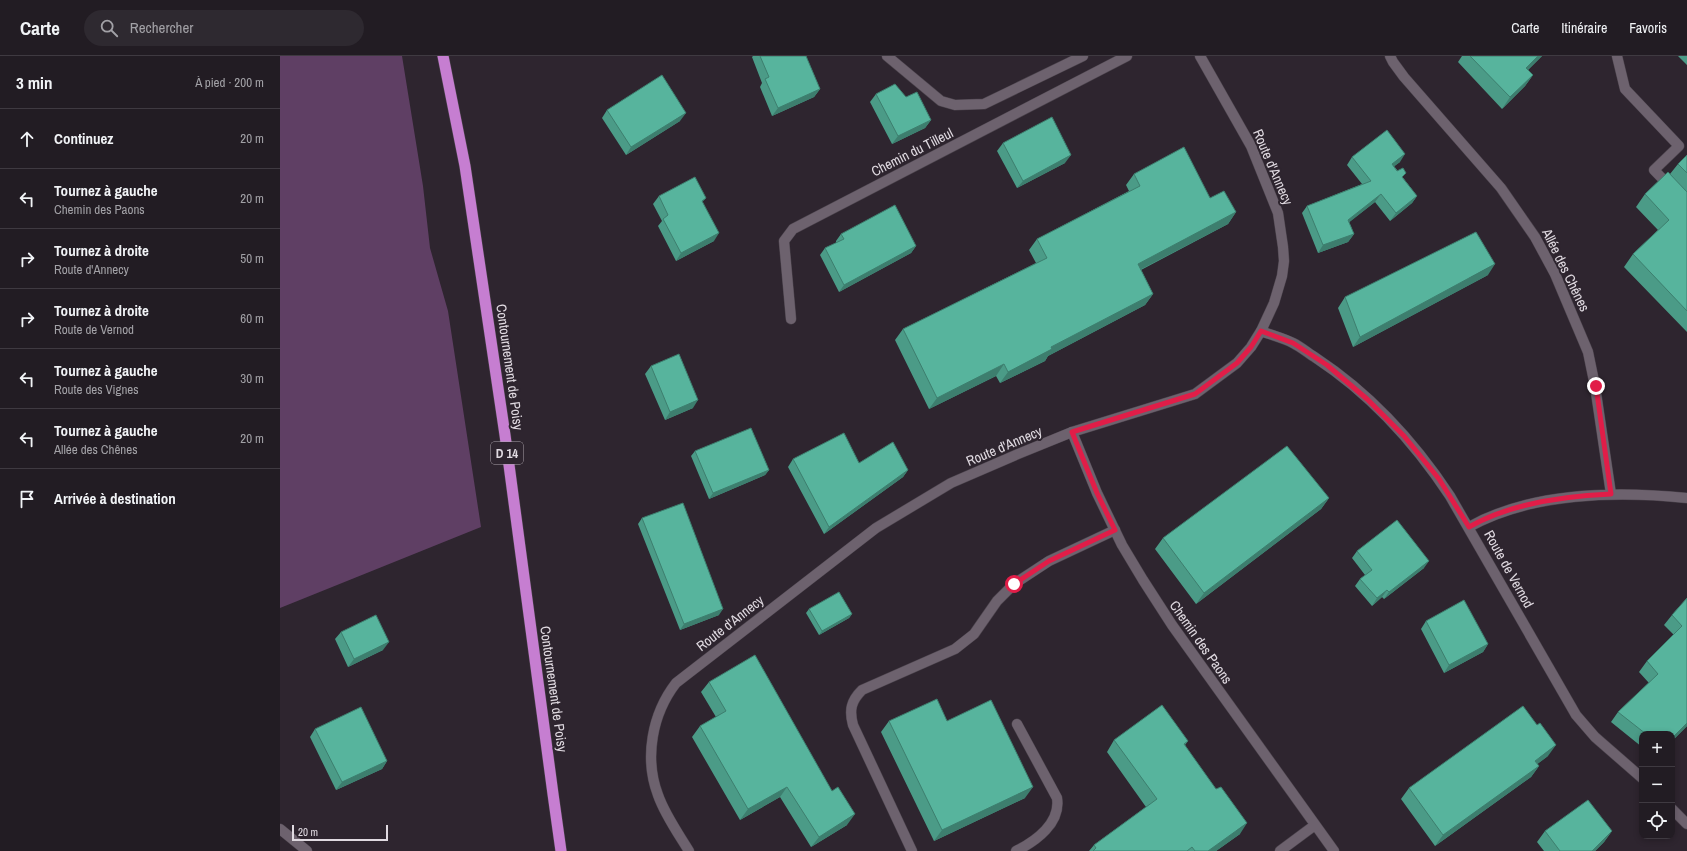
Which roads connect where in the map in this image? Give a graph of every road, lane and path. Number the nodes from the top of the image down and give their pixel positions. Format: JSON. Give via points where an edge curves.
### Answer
{"nodes":[{"id":1,"x":443,"y":56,"type":"edge"},
{"id":2,"x":887,"y":56,"type":"edge"},
{"id":3,"x":1083,"y":56,"type":"edge"},
{"id":4,"x":1127,"y":56,"type":"edge"},
{"id":5,"x":1200,"y":56,"type":"edge"},
{"id":6,"x":1390,"y":56,"type":"edge"},
{"id":7,"x":1617,"y":56,"type":"edge"},
{"id":8,"x":1687,"y":204,"type":"edge"},
{"id":9,"x":791,"y":319,"type":"dead end"},
{"id":10,"x":1261,"y":331,"type":"junction"},
{"id":11,"x":1072,"y":432,"type":"junction"},
{"id":12,"x":1611,"y":494,"type":"junction"},
{"id":13,"x":1687,"y":498,"type":"edge"},
{"id":14,"x":1469,"y":527,"type":"junction"},
{"id":15,"x":1115,"y":530,"type":"junction"},
{"id":16,"x":1017,"y":724,"type":"dead end"},
{"id":17,"x":1639,"y":775,"type":"edge"},
{"id":18,"x":1675,"y":812,"type":"edge"},
{"id":19,"x":1687,"y":824,"type":"edge"},
{"id":20,"x":1315,"y":825,"type":"junction"},
{"id":21,"x":280,"y":829,"type":"edge"},
{"id":22,"x":307,"y":851,"type":"edge"},
{"id":23,"x":561,"y":851,"type":"edge"},
{"id":24,"x":689,"y":851,"type":"edge"},
{"id":25,"x":912,"y":851,"type":"edge"},
{"id":26,"x":1016,"y":851,"type":"edge"},
{"id":27,"x":1280,"y":851,"type":"edge"},
{"id":28,"x":1334,"y":851,"type":"edge"}],
"edges":[{"from":1,"to":23,"type":"highway","name":"Contournement de Poisy","number":"D 14","via":[[465,166]]},
{"from":2,"to":3,"type":"street","via":[[941,101],[955,105],[984,104]]},
{"from":4,"to":9,"type":"street","name":"Chemin du Tilleul","via":[[793,229],[784,240]]},
{"from":5,"to":10,"type":"street","name":"Route d'Annecy","via":[[1251,146],[1278,213],[1284,261],[1282,276],[1274,304]]},
{"from":6,"to":12,"type":"street","name":"Allée des Chênes","via":[[1404,77],[1501,188],[1535,238],[1555,274],[1588,352],[1596,386]]},
{"from":7,"to":8,"type":"street","via":[[1625,89],[1679,146],[1654,170]]},
{"from":10,"to":11,"type":"street","name":"Route d'Annecy","via":[[1237,363],[1195,394]]},
{"from":10,"to":14,"type":"street","name":"Route de Vernod","via":[[1293,343],[1327,365],[1367,399],[1422,458]]},
{"from":11,"to":15,"type":"street","name":"Chemin des Paons"},
{"from":11,"to":24,"type":"street","name":"Route d'Annecy","via":[[951,484],[876,528],[676,683],[666,696],[654,727],[650,759],[657,795]]},
{"from":12,"to":13,"type":"street"},
{"from":12,"to":14,"type":"street","via":[[1581,495],[1508,510],[1480,520]]},
{"from":14,"to":17,"type":"street","name":"Route de Vernod","via":[[1576,715],[1595,737]]},
{"from":15,"to":20,"type":"street","name":"Chemin des Paons","via":[[1142,580],[1172,626]]},
{"from":15,"to":25,"type":"street","via":[[1049,561],[1014,584],[997,601],[974,634],[960,645],[862,690],[854,698],[850,715],[853,725]]},
{"from":16,"to":26,"type":"street","via":[[1058,804],[1044,832]]},
{"from":18,"to":19,"type":"street"},
{"from":20,"to":27,"type":"street"},
{"from":20,"to":28,"type":"street","name":"Chemin des Paons"},
{"from":21,"to":22,"type":"street"}]}
